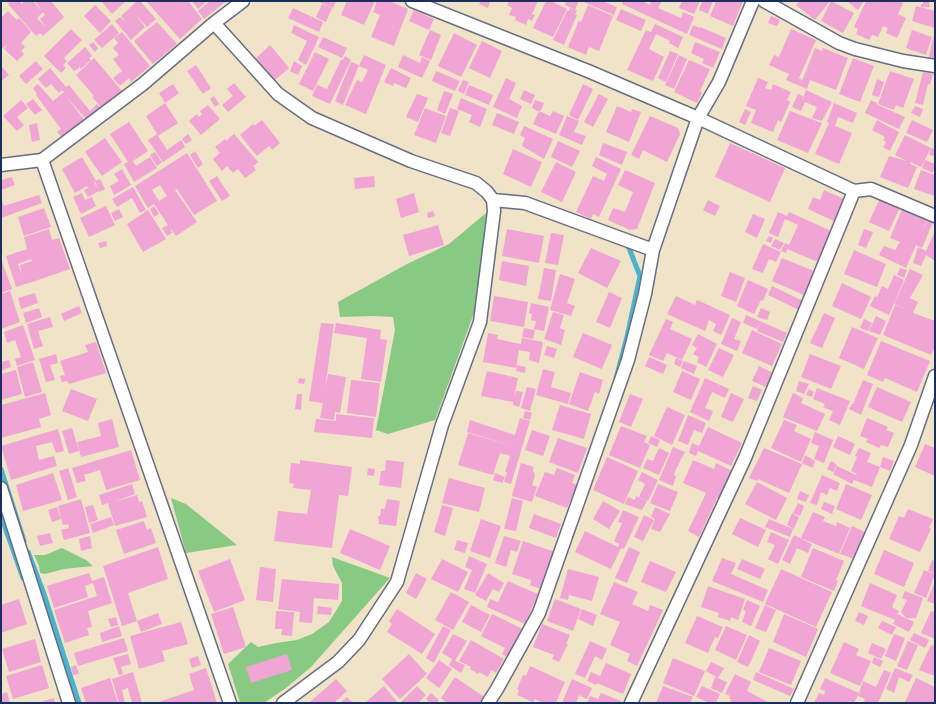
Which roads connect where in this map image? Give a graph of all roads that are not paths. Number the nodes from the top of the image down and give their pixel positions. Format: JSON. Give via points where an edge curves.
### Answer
{"nodes":[{"id":1,"x":243,"y":1,"type":"edge"},
{"id":2,"x":412,"y":1,"type":"edge"},
{"id":3,"x":753,"y":1,"type":"edge"},
{"id":4,"x":764,"y":1,"type":"edge"},
{"id":5,"x":214,"y":23,"type":"junction"},
{"id":6,"x":935,"y":66,"type":"edge"},
{"id":7,"x":698,"y":118,"type":"junction"},
{"id":8,"x":42,"y":160,"type":"junction"},
{"id":9,"x":1,"y":165,"type":"edge"},
{"id":10,"x":854,"y":191,"type":"junction"},
{"id":11,"x":494,"y":200,"type":"junction"},
{"id":12,"x":935,"y":216,"type":"edge"},
{"id":13,"x":653,"y":250,"type":"junction"},
{"id":14,"x":935,"y":376,"type":"edge"},
{"id":15,"x":1,"y":488,"type":"edge"},
{"id":16,"x":69,"y":703,"type":"edge"},
{"id":17,"x":230,"y":703,"type":"edge"},
{"id":18,"x":283,"y":703,"type":"edge"},
{"id":19,"x":488,"y":703,"type":"edge"},
{"id":20,"x":631,"y":703,"type":"edge"},
{"id":21,"x":796,"y":703,"type":"edge"}],
"edges":[{"from":1,"to":5,"type":"street"},
{"from":2,"to":7,"type":"street"},
{"from":3,"to":7,"type":"street","via":[[719,82]]},
{"from":4,"to":6,"type":"street","via":[[847,46],[903,62]]},
{"from":5,"to":8,"type":"street","via":[[143,84]]},
{"from":5,"to":11,"type":"street","via":[[278,94],[312,118],[411,161],[476,183]]},
{"from":7,"to":10,"type":"street"},
{"from":7,"to":13,"type":"street"},
{"from":8,"to":9,"type":"street"},
{"from":8,"to":17,"type":"street"},
{"from":10,"to":12,"type":"street","via":[[871,189]]},
{"from":10,"to":20,"type":"street","via":[[745,458]]},
{"from":11,"to":13,"type":"street","via":[[525,203]]},
{"from":11,"to":18,"type":"street","via":[[480,322],[442,424],[397,582],[359,640],[338,662]]},
{"from":13,"to":19,"type":"street","via":[[628,360],[539,613]]},
{"from":14,"to":21,"type":"street","via":[[911,445]]},
{"from":15,"to":16,"type":"street"}]}
